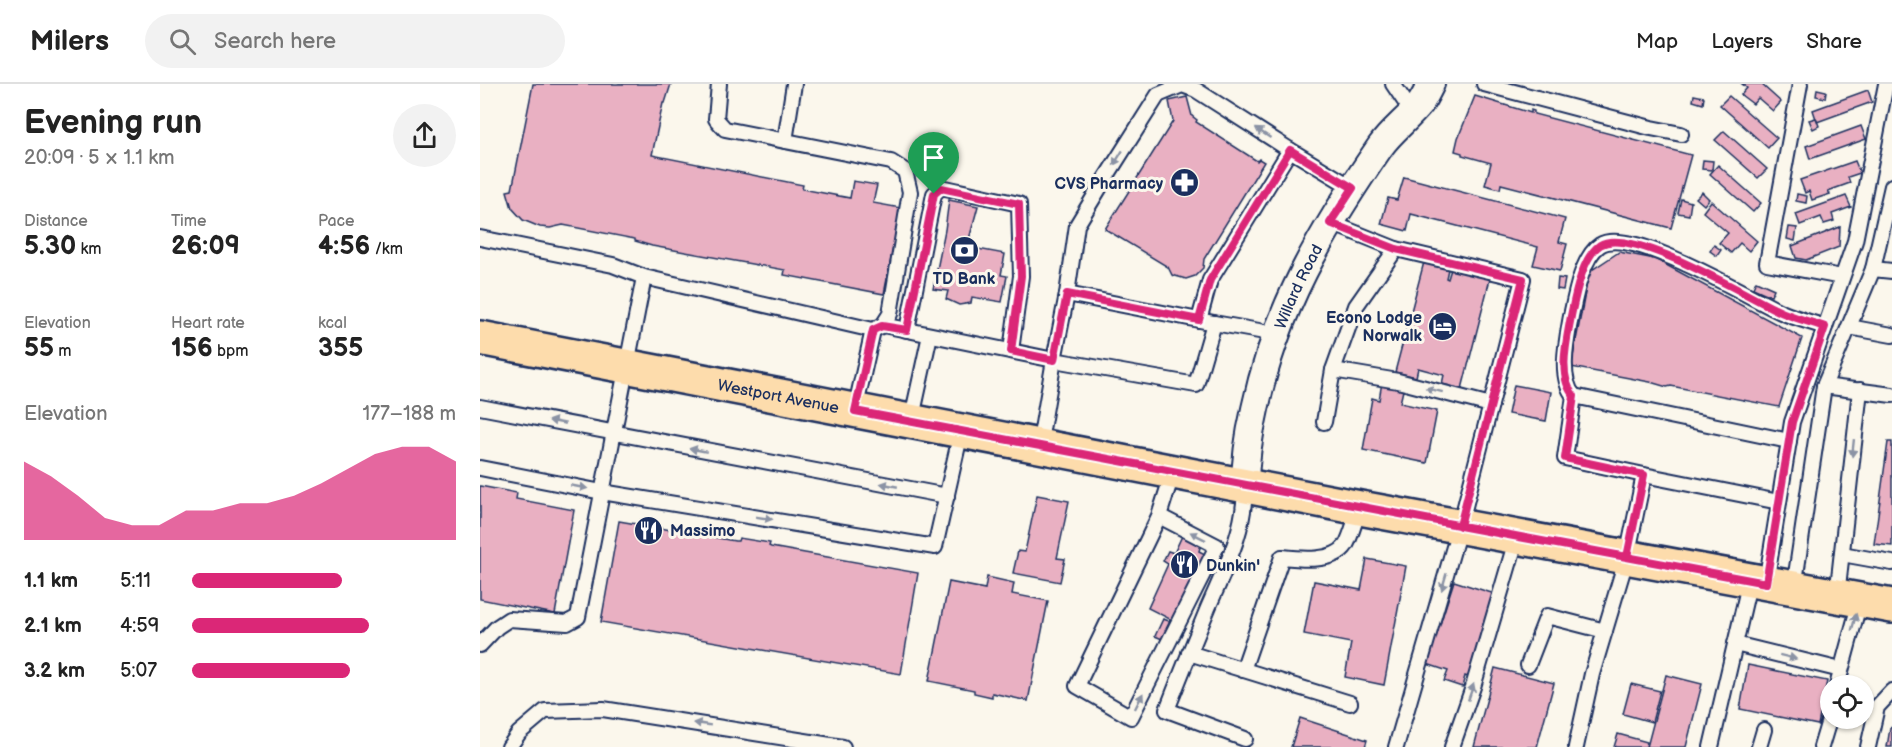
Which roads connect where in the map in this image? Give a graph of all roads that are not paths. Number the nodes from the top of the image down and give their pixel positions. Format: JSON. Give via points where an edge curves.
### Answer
{"nodes":[{"id":1,"x":719,"y":84,"type":"edge"},
{"id":2,"x":794,"y":84,"type":"edge"},
{"id":3,"x":1393,"y":84,"type":"edge"},
{"id":4,"x":1431,"y":84,"type":"edge"},
{"id":5,"x":1484,"y":84,"type":"edge"},
{"id":6,"x":1800,"y":84,"type":"edge"},
{"id":7,"x":1886,"y":84,"type":"edge"},
{"id":8,"x":1412,"y":112,"type":"junction"},
{"id":9,"x":1681,"y":134,"type":"dead end"},
{"id":10,"x":785,"y":141,"type":"junction"},
{"id":11,"x":1290,"y":150,"type":"junction"},
{"id":12,"x":1892,"y":186,"type":"edge"},
{"id":13,"x":1353,"y":188,"type":"junction"},
{"id":14,"x":1889,"y":216,"type":"edge"},
{"id":15,"x":1330,"y":223,"type":"junction"},
{"id":16,"x":480,"y":238,"type":"edge"},
{"id":17,"x":1396,"y":249,"type":"junction"},
{"id":18,"x":1873,"y":268,"type":"junction"},
{"id":19,"x":1892,"y":271,"type":"edge"},
{"id":20,"x":644,"y":277,"type":"junction"},
{"id":21,"x":1842,"y":277,"type":"junction"},
{"id":22,"x":1067,"y":294,"type":"junction"},
{"id":23,"x":1199,"y":320,"type":"junction"},
{"id":24,"x":1214,"y":323,"type":"junction"},
{"id":25,"x":1825,"y":327,"type":"junction"},
{"id":26,"x":1849,"y":327,"type":"junction"},
{"id":27,"x":878,"y":328,"type":"junction"},
{"id":28,"x":907,"y":330,"type":"junction"},
{"id":29,"x":1276,"y":334,"type":"junction"},
{"id":30,"x":930,"y":335,"type":"junction"},
{"id":31,"x":1892,"y":335,"type":"edge"},
{"id":32,"x":480,"y":338,"type":"edge"},
{"id":33,"x":1011,"y":351,"type":"junction"},
{"id":34,"x":1054,"y":360,"type":"junction"},
{"id":35,"x":628,"y":367,"type":"junction"},
{"id":36,"x":1333,"y":370,"type":"junction"},
{"id":37,"x":1824,"y":386,"type":"junction"},
{"id":38,"x":1860,"y":390,"type":"junction"},
{"id":39,"x":1892,"y":395,"type":"edge"},
{"id":40,"x":1574,"y":396,"type":"junction"},
{"id":41,"x":1491,"y":405,"type":"junction"},
{"id":42,"x":480,"y":407,"type":"edge"},
{"id":43,"x":855,"y":411,"type":"junction"},
{"id":44,"x":911,"y":422,"type":"junction"},
{"id":45,"x":1324,"y":422,"type":"dead end"},
{"id":46,"x":961,"y":432,"type":"junction"},
{"id":47,"x":614,"y":434,"type":"junction"},
{"id":48,"x":1789,"y":441,"type":"junction"},
{"id":49,"x":1038,"y":447,"type":"junction"},
{"id":50,"x":480,"y":468,"type":"edge"},
{"id":51,"x":1173,"y":472,"type":"junction"},
{"id":52,"x":1644,"y":475,"type":"junction"},
{"id":53,"x":1245,"y":486,"type":"junction"},
{"id":54,"x":603,"y":492,"type":"junction"},
{"id":55,"x":947,"y":496,"type":"junction"},
{"id":56,"x":1779,"y":502,"type":"junction"},
{"id":57,"x":1360,"y":508,"type":"junction"},
{"id":58,"x":1159,"y":516,"type":"junction"},
{"id":59,"x":1460,"y":526,"type":"junction"},
{"id":60,"x":1517,"y":537,"type":"junction"},
{"id":61,"x":1842,"y":554,"type":"junction"},
{"id":62,"x":1627,"y":557,"type":"junction"},
{"id":63,"x":1892,"y":563,"type":"edge"},
{"id":64,"x":1770,"y":584,"type":"junction"},
{"id":65,"x":1849,"y":598,"type":"junction"},
{"id":66,"x":1892,"y":606,"type":"edge"},
{"id":67,"x":1605,"y":631,"type":"junction"},
{"id":68,"x":1735,"y":644,"type":"junction"},
{"id":69,"x":480,"y":645,"type":"edge"},
{"id":70,"x":1189,"y":653,"type":"junction"},
{"id":71,"x":1528,"y":665,"type":"dead end"},
{"id":72,"x":1243,"y":670,"type":"junction"},
{"id":73,"x":1841,"y":670,"type":"junction"},
{"id":74,"x":1840,"y":675,"type":"edge"},
{"id":75,"x":1892,"y":691,"type":"edge"},
{"id":76,"x":1350,"y":703,"type":"dead end"},
{"id":77,"x":1826,"y":729,"type":"edge"},
{"id":78,"x":1764,"y":730,"type":"dead end"},
{"id":79,"x":1245,"y":739,"type":"dead end"},
{"id":80,"x":509,"y":747,"type":"edge"},
{"id":81,"x":843,"y":747,"type":"edge"},
{"id":82,"x":1396,"y":747,"type":"edge"},
{"id":83,"x":1452,"y":747,"type":"edge"},
{"id":84,"x":1576,"y":747,"type":"edge"},
{"id":85,"x":1711,"y":747,"type":"edge"},
{"id":86,"x":1759,"y":747,"type":"edge"},
{"id":87,"x":1821,"y":747,"type":"edge"},
{"id":88,"x":1868,"y":747,"type":"edge"}],
"edges":[{"from":1,"to":10,"type":"lane","via":[[716,119],[725,129]]},
{"from":2,"to":10,"type":"lane"},
{"from":3,"to":8,"type":"lane"},
{"from":4,"to":8,"type":"street","name":"Willard Road"},
{"from":5,"to":9,"type":"lane"},
{"from":6,"to":21,"type":"lane","via":[[1767,263]]},
{"from":7,"to":21,"type":"lane","via":[[1855,241]]},
{"from":8,"to":13,"type":"street","name":"Willard Road","via":[[1382,145]]},
{"from":10,"to":27,"type":"lane","via":[[891,162],[905,171],[910,192],[890,314]]},
{"from":11,"to":13,"type":"lane"},
{"from":11,"to":22,"type":"lane","one_way":true,"via":[[1196,90],[1182,85],[1158,95],[1077,225]]},
{"from":11,"to":23,"type":"lane","via":[[1210,280]]},
{"from":12,"to":14,"type":"lane"},
{"from":13,"to":15,"type":"street","name":"Willard Road"},
{"from":14,"to":18,"type":"lane"},
{"from":15,"to":17,"type":"lane"},
{"from":15,"to":29,"type":"street","name":"Willard Road"},
{"from":16,"to":20,"type":"lane","via":[[613,265]]},
{"from":17,"to":36,"type":"lane","via":[[1356,306]]},
{"from":17,"to":41,"type":"lane","via":[[1523,279]]},
{"from":18,"to":19,"type":"lane"},
{"from":18,"to":26,"type":"lane"},
{"from":20,"to":27,"type":"lane"},
{"from":20,"to":35,"type":"lane"},
{"from":21,"to":25,"type":"lane"},
{"from":22,"to":23,"type":"lane"},
{"from":22,"to":34,"type":"lane"},
{"from":23,"to":24,"type":"lane"},
{"from":24,"to":29,"type":"lane"},
{"from":24,"to":34,"type":"lane","via":[[1196,385]]},
{"from":25,"to":40,"type":"lane","via":[[1782,312],[1664,253],[1606,243],[1599,245],[1586,263],[1575,297],[1565,359],[1566,382]]},
{"from":25,"to":48,"type":"lane"},
{"from":26,"to":31,"type":"lane"},
{"from":26,"to":37,"type":"lane"},
{"from":27,"to":28,"type":"lane"},
{"from":27,"to":43,"type":"lane"},
{"from":28,"to":30,"type":"lane"},
{"from":28,"to":33,"type":"lane","via":[[934,194],[941,188],[1019,204],[1021,276]]},
{"from":29,"to":53,"type":"street","name":"Willard Road","via":[[1248,440]]},
{"from":30,"to":33,"type":"lane"},
{"from":30,"to":44,"type":"lane"},
{"from":32,"to":35,"type":"main road","name":"Westport Avenue"},
{"from":33,"to":34,"type":"lane"},
{"from":34,"to":49,"type":"lane"},
{"from":35,"to":43,"type":"main road","name":"Westport Avenue"},
{"from":35,"to":47,"type":"lane"},
{"from":41,"to":36,"type":"lane","one_way":true,"via":[[1398,381]]},
{"from":36,"to":45,"type":"lane"},
{"from":37,"to":38,"type":"lane"},
{"from":37,"to":64,"type":"lane"},
{"from":38,"to":39,"type":"lane"},
{"from":38,"to":61,"type":"lane","one_way":true},
{"from":40,"to":48,"type":"lane"},
{"from":40,"to":52,"type":"lane","via":[[1565,458]]},
{"from":41,"to":59,"type":"lane"},
{"from":47,"to":42,"type":"lane","one_way":true},
{"from":43,"to":44,"type":"main road","name":"Westport Avenue"},
{"from":44,"to":46,"type":"main road","name":"Westport Avenue"},
{"from":46,"to":49,"type":"main road","name":"Westport Avenue"},
{"from":46,"to":55,"type":"lane"},
{"from":47,"to":54,"type":"lane"},
{"from":55,"to":47,"type":"lane","one_way":true},
{"from":48,"to":56,"type":"lane"},
{"from":49,"to":51,"type":"main road","name":"Westport Avenue"},
{"from":50,"to":54,"type":"lane","one_way":true},
{"from":51,"to":53,"type":"main road","name":"Westport Avenue"},
{"from":51,"to":58,"type":"lane"},
{"from":52,"to":56,"type":"lane"},
{"from":52,"to":62,"type":"lane"},
{"from":53,"to":57,"type":"main road","name":"Westport Avenue"},
{"from":53,"to":70,"type":"lane","via":[[1235,546]]},
{"from":54,"to":55,"type":"lane","one_way":true,"via":[[935,547]]},
{"from":54,"to":69,"type":"lane","via":[[578,617],[567,624],[509,620]]},
{"from":56,"to":64,"type":"lane"},
{"from":57,"to":59,"type":"main road","name":"Westport Avenue"},
{"from":57,"to":72,"type":"lane","via":[[1346,545],[1336,554],[1306,560],[1282,557]]},
{"from":58,"to":58,"type":"lane","one_way":true,"via":[[1077,686],[1131,717],[1216,546]]},
{"from":59,"to":60,"type":"main road","name":"Westport Avenue"},
{"from":59,"to":82,"type":"lane","one_way":true},
{"from":60,"to":62,"type":"main road","name":"Westport Avenue"},
{"from":83,"to":60,"type":"lane","one_way":true},
{"from":61,"to":63,"type":"lane"},
{"from":61,"to":65,"type":"lane"},
{"from":62,"to":64,"type":"main road","name":"Westport Avenue"},
{"from":62,"to":67,"type":"lane"},
{"from":64,"to":65,"type":"main road","name":"Westport Avenue"},
{"from":64,"to":68,"type":"lane"},
{"from":65,"to":66,"type":"main road","name":"Westport Avenue"},
{"from":73,"to":65,"type":"lane","one_way":true},
{"from":67,"to":71,"type":"lane","via":[[1547,616]]},
{"from":67,"to":84,"type":"lane"},
{"from":68,"to":73,"type":"lane","one_way":true},
{"from":68,"to":85,"type":"lane"},
{"from":70,"to":72,"type":"lane"},
{"from":70,"to":79,"type":"lane","via":[[1167,710]]},
{"from":72,"to":76,"type":"lane"},
{"from":73,"to":74,"type":"lane"},
{"from":75,"to":88,"type":"lane","via":[[1877,707]]},
{"from":77,"to":87,"type":"lane"},
{"from":78,"to":86,"type":"lane"},
{"from":81,"to":80,"type":"lane","one_way":true,"via":[[603,709],[544,711]]}]}
